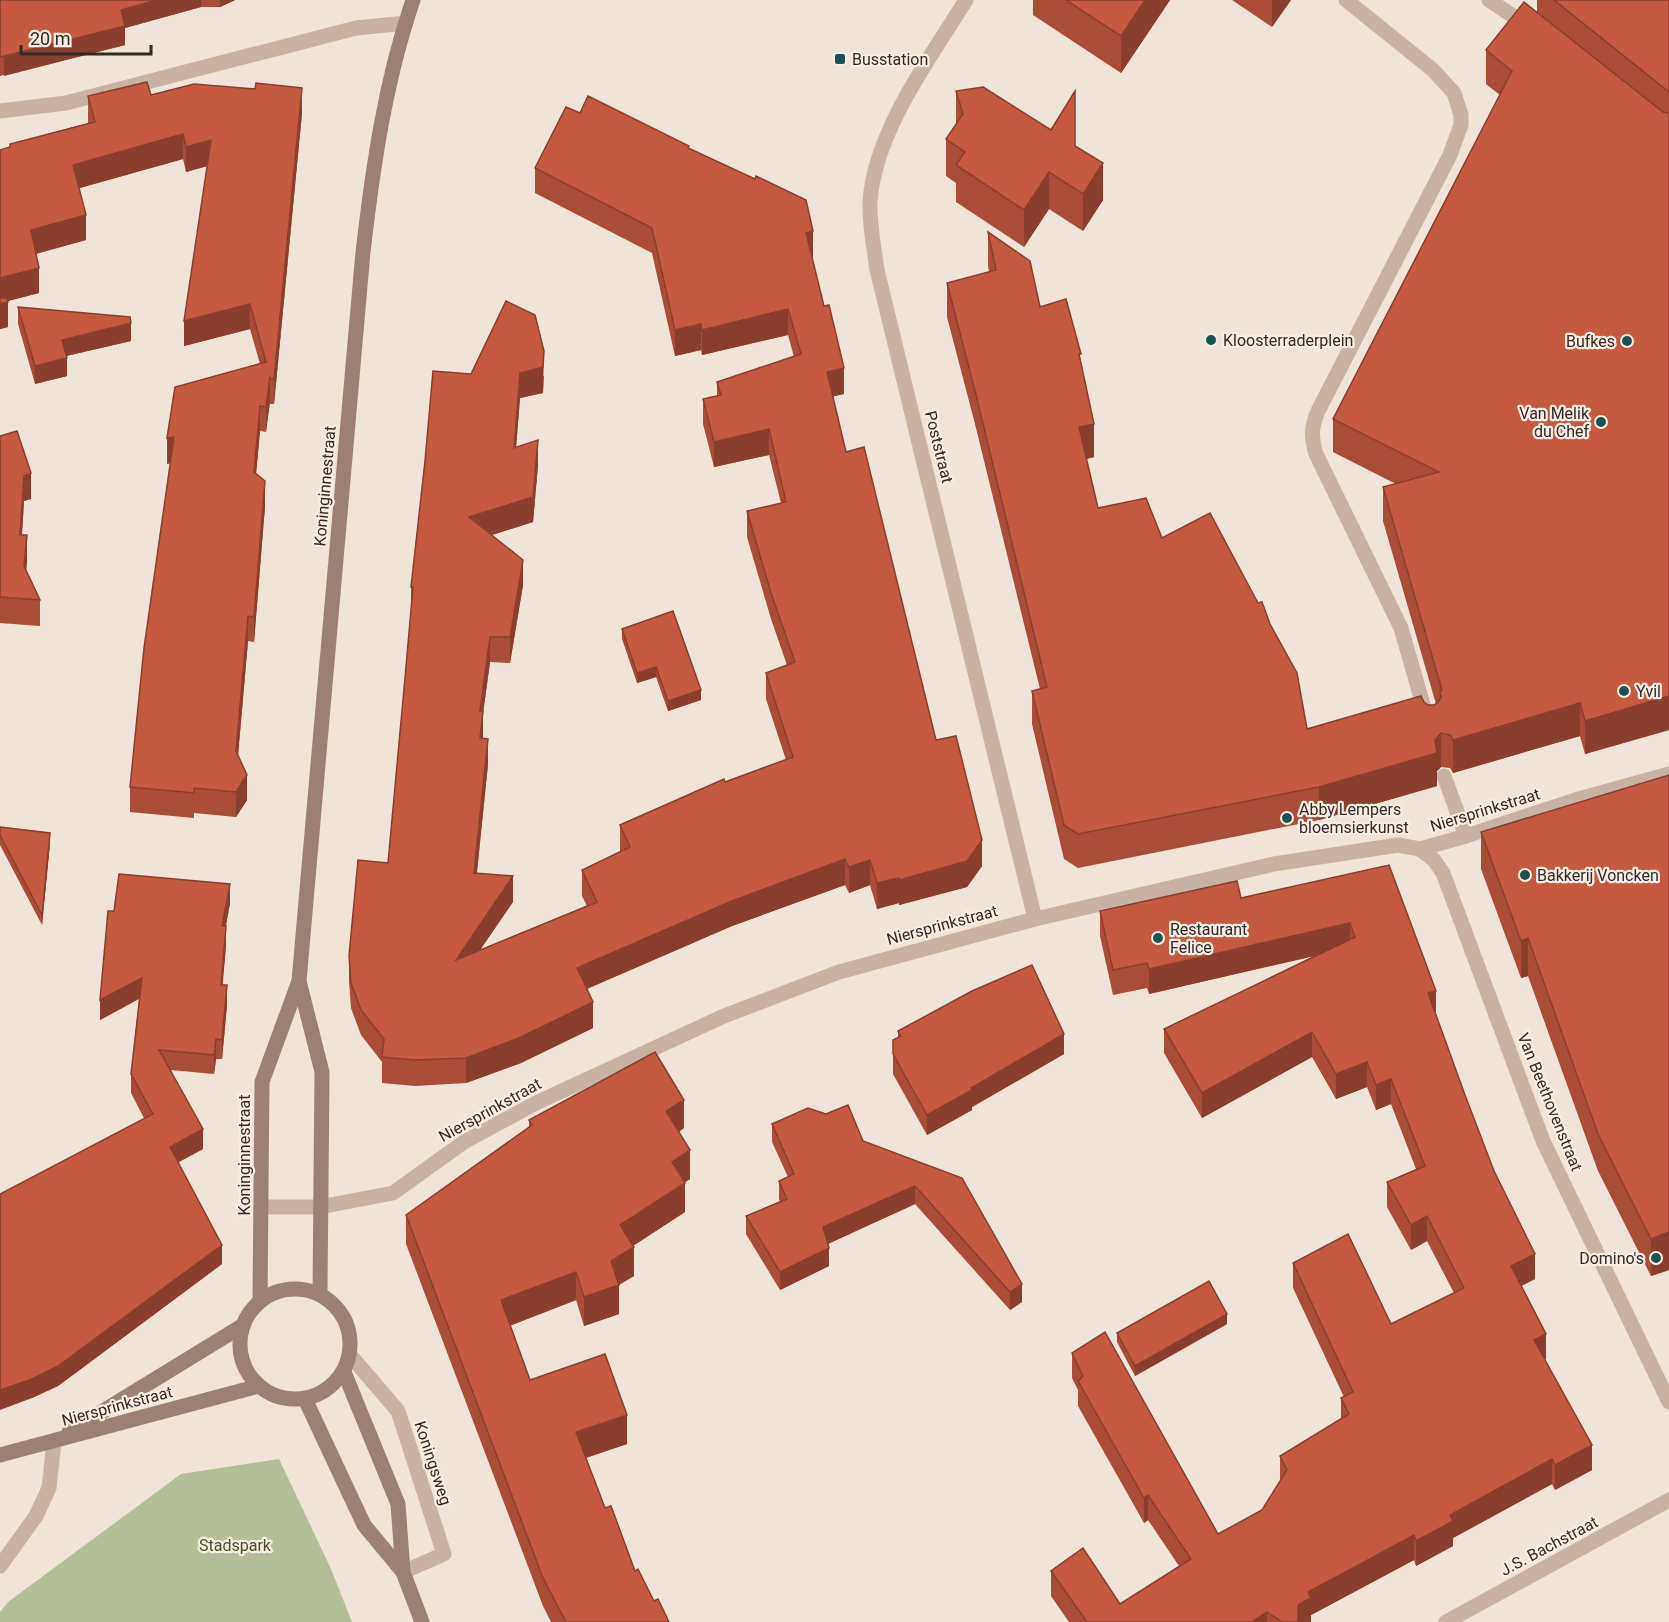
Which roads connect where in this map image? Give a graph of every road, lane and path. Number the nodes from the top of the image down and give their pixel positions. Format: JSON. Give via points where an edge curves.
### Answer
{"nodes":[{"id":1,"x":413,"y":0,"type":"edge"},
{"id":2,"x":966,"y":0,"type":"edge"},
{"id":3,"x":1346,"y":0,"type":"edge"},
{"id":4,"x":1489,"y":0,"type":"edge"},
{"id":5,"x":406,"y":22,"type":"junction"},
{"id":6,"x":1540,"y":34,"type":"edge"},
{"id":7,"x":0,"y":111,"type":"edge"},
{"id":8,"x":1431,"y":729,"type":"edge"},
{"id":9,"x":1669,"y":774,"type":"edge"},
{"id":10,"x":1444,"y":776,"type":"dead end"},
{"id":11,"x":1466,"y":836,"type":"junction"},
{"id":12,"x":1420,"y":849,"type":"junction"},
{"id":13,"x":1035,"y":919,"type":"junction"},
{"id":14,"x":299,"y":981,"type":"junction"},
{"id":15,"x":261,"y":1207,"type":"junction"},
{"id":16,"x":320,"y":1207,"type":"junction"},
{"id":17,"x":320,"y":1294,"type":"junction"},
{"id":18,"x":261,"y":1300,"type":"junction"},
{"id":19,"x":242,"y":1326,"type":"junction"},
{"id":20,"x":350,"y":1355,"type":"junction"},
{"id":21,"x":344,"y":1372,"type":"junction"},
{"id":22,"x":259,"y":1386,"type":"junction"},
{"id":23,"x":305,"y":1399,"type":"junction"},
{"id":24,"x":1669,"y":1402,"type":"edge"},
{"id":25,"x":54,"y":1442,"type":"junction"},
{"id":26,"x":0,"y":1455,"type":"edge"},
{"id":27,"x":1669,"y":1500,"type":"edge"},
{"id":28,"x":0,"y":1566,"type":"edge"},
{"id":29,"x":403,"y":1572,"type":"junction"},
{"id":30,"x":422,"y":1622,"type":"edge"},
{"id":31,"x":1446,"y":1622,"type":"edge"}],
"edges":[{"from":1,"to":5,"type":"main road","name":"Koninginnestraat"},
{"from":2,"to":13,"type":"street","name":"Poststraat","via":[[890,130],[877,164],[870,224],[880,281]]},
{"from":3,"to":8,"type":"street","via":[[1433,70],[1454,93],[1461,115],[1450,155],[1318,411],[1311,436],[1316,454],[1401,628]]},
{"from":4,"to":6,"type":"street"},
{"from":5,"to":7,"type":"street","via":[[356,28],[66,103]]},
{"from":5,"to":14,"type":"main road","name":"Koninginnestraat","via":[[377,140],[363,252]]},
{"from":9,"to":11,"type":"street","name":"Niersprinkstraat"},
{"from":10,"to":11,"type":"street"},
{"from":11,"to":12,"type":"street","name":"Niersprinkstraat"},
{"from":12,"to":13,"type":"street","name":"Niersprinkstraat","via":[[1398,845],[1274,864]]},
{"from":12,"to":24,"type":"street","name":"Van Beethovenstraat","via":[[1443,873],[1543,1141]]},
{"from":13,"to":16,"type":"street","name":"Niersprinkstraat","via":[[839,972],[724,1016],[515,1114],[464,1142],[393,1193]]},
{"from":14,"to":15,"type":"main road","name":"Koninginnestraat","via":[[262,1082]]},
{"from":14,"to":16,"type":"main road","name":"Koninginnestraat","via":[[322,1072]]},
{"from":15,"to":16,"type":"street","name":"Niersprinkstraat"},
{"from":15,"to":18,"type":"main road","name":"Koninginnestraat"},
{"from":16,"to":17,"type":"main road","name":"Koninginnestraat"},
{"from":17,"to":18,"type":"main road","via":[[299,1288],[279,1290]]},
{"from":17,"to":20,"type":"main road","via":[[335,1304],[345,1319]]},
{"from":18,"to":19,"type":"main road"},
{"from":19,"to":22,"type":"main road","via":[[241,1359]]},
{"from":19,"to":25,"type":"main road","name":"Niersprinkstraat"},
{"from":20,"to":21,"type":"main road"},
{"from":20,"to":29,"type":"street","name":"Koningsweg","via":[[398,1411],[444,1554]]},
{"from":21,"to":23,"type":"main road","via":[[320,1393]]},
{"from":21,"to":29,"type":"main road","via":[[398,1504]]},
{"from":22,"to":23,"type":"main road","via":[[272,1395]]},
{"from":22,"to":25,"type":"main road","name":"Niersprinkstraat"},
{"from":23,"to":29,"type":"main road","via":[[364,1525]]},
{"from":25,"to":26,"type":"main road","name":"Niersprinkstraat"},
{"from":25,"to":28,"type":"street","via":[[49,1488],[36,1516]]},
{"from":27,"to":31,"type":"street","name":"J.S. Bachstraat"},
{"from":29,"to":30,"type":"main road"}]}
